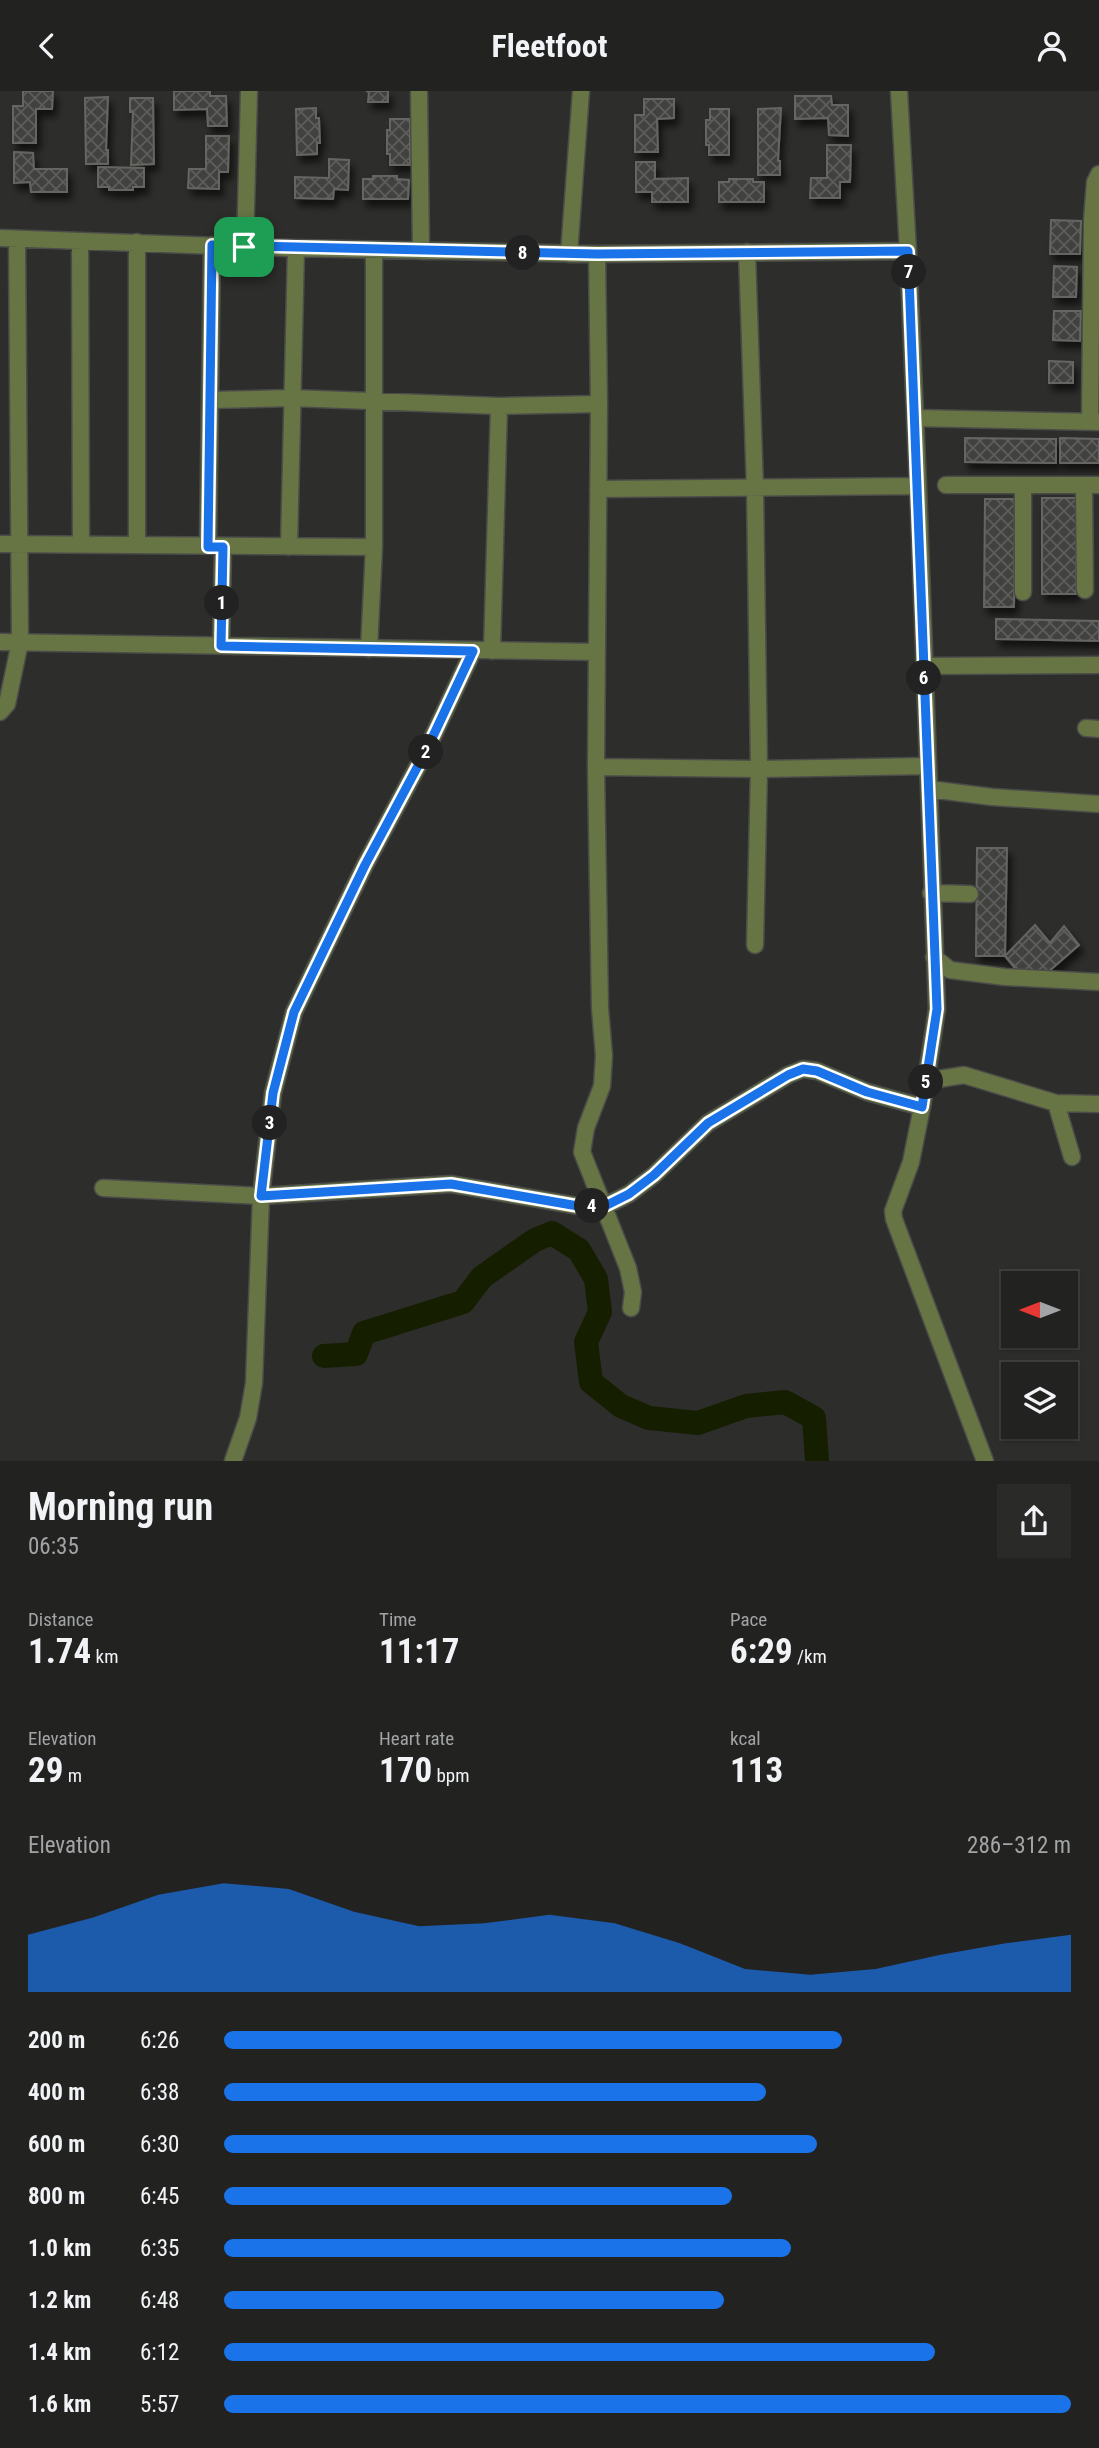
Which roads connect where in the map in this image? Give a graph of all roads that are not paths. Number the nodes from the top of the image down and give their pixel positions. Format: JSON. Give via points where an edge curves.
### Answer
{"nodes":[{"id":1,"x":249,"y":91,"type":"edge"},
{"id":2,"x":419,"y":91,"type":"edge"},
{"id":3,"x":580,"y":91,"type":"edge"},
{"id":4,"x":899,"y":91,"type":"edge"},
{"id":5,"x":1099,"y":174,"type":"edge"},
{"id":6,"x":1096,"y":220,"type":"edge"},
{"id":7,"x":0,"y":239,"type":"edge"},
{"id":8,"x":17,"y":239,"type":"junction"},
{"id":9,"x":80,"y":241,"type":"junction"},
{"id":10,"x":137,"y":242,"type":"junction"},
{"id":11,"x":212,"y":245,"type":"junction"},
{"id":12,"x":244,"y":247,"type":"junction"},
{"id":13,"x":296,"y":248,"type":"junction"},
{"id":14,"x":374,"y":250,"type":"junction"},
{"id":15,"x":421,"y":251,"type":"junction"},
{"id":16,"x":908,"y":251,"type":"junction"},
{"id":17,"x":747,"y":252,"type":"junction"},
{"id":18,"x":569,"y":254,"type":"junction"},
{"id":19,"x":597,"y":254,"type":"junction"},
{"id":20,"x":292,"y":398,"type":"junction"},
{"id":21,"x":210,"y":400,"type":"junction"},
{"id":22,"x":374,"y":401,"type":"junction"},
{"id":23,"x":599,"y":404,"type":"junction"},
{"id":24,"x":499,"y":406,"type":"junction"},
{"id":25,"x":915,"y":418,"type":"junction"},
{"id":26,"x":1095,"y":422,"type":"edge"},
{"id":27,"x":946,"y":485,"type":"dead end"},
{"id":28,"x":1023,"y":485,"type":"junction"},
{"id":29,"x":1092,"y":485,"type":"edge"},
{"id":30,"x":918,"y":486,"type":"junction"},
{"id":31,"x":755,"y":488,"type":"junction"},
{"id":32,"x":598,"y":489,"type":"junction"},
{"id":33,"x":0,"y":544,"type":"edge"},
{"id":34,"x":18,"y":544,"type":"junction"},
{"id":35,"x":81,"y":544,"type":"junction"},
{"id":36,"x":136,"y":545,"type":"junction"},
{"id":37,"x":215,"y":547,"type":"junction"},
{"id":38,"x":289,"y":547,"type":"junction"},
{"id":39,"x":374,"y":547,"type":"junction"},
{"id":40,"x":1085,"y":590,"type":"dead end"},
{"id":41,"x":1023,"y":592,"type":"dead end"},
{"id":42,"x":0,"y":642,"type":"edge"},
{"id":43,"x":20,"y":642,"type":"junction"},
{"id":44,"x":221,"y":646,"type":"junction"},
{"id":45,"x":369,"y":649,"type":"junction"},
{"id":46,"x":473,"y":651,"type":"junction"},
{"id":47,"x":492,"y":651,"type":"junction"},
{"id":48,"x":597,"y":652,"type":"junction"},
{"id":49,"x":1099,"y":665,"type":"edge"},
{"id":50,"x":924,"y":666,"type":"junction"},
{"id":51,"x":0,"y":712,"type":"edge"},
{"id":52,"x":926,"y":766,"type":"junction"},
{"id":53,"x":596,"y":767,"type":"junction"},
{"id":54,"x":759,"y":769,"type":"junction"},
{"id":55,"x":929,"y":789,"type":"junction"},
{"id":56,"x":1099,"y":804,"type":"edge"},
{"id":57,"x":931,"y":893,"type":"junction"},
{"id":58,"x":970,"y":894,"type":"dead end"},
{"id":59,"x":755,"y":945,"type":"dead end"},
{"id":60,"x":934,"y":957,"type":"junction"},
{"id":61,"x":1099,"y":982,"type":"edge"},
{"id":62,"x":926,"y":1081,"type":"junction"},
{"id":63,"x":1056,"y":1103,"type":"junction"},
{"id":64,"x":1099,"y":1104,"type":"edge"},
{"id":65,"x":922,"y":1107,"type":"junction"},
{"id":66,"x":1072,"y":1157,"type":"dead end"},
{"id":67,"x":103,"y":1188,"type":"dead end"},
{"id":68,"x":261,"y":1196,"type":"junction"},
{"id":69,"x":605,"y":1206,"type":"junction"},
{"id":70,"x":631,"y":1308,"type":"dead end"},
{"id":71,"x":233,"y":1461,"type":"edge"},
{"id":72,"x":985,"y":1461,"type":"edge"}],
"edges":[{"from":1,"to":12,"type":"street"},
{"from":2,"to":15,"type":"street"},
{"from":3,"to":18,"type":"street"},
{"from":4,"to":16,"type":"street"},
{"from":5,"to":6,"type":"street"},
{"from":6,"to":26,"type":"street"},
{"from":7,"to":8,"type":"street"},
{"from":8,"to":9,"type":"street"},
{"from":8,"to":34,"type":"street"},
{"from":9,"to":10,"type":"street"},
{"from":9,"to":35,"type":"street"},
{"from":10,"to":11,"type":"street"},
{"from":10,"to":36,"type":"street"},
{"from":11,"to":12,"type":"street"},
{"from":11,"to":21,"type":"street"},
{"from":12,"to":13,"type":"street"},
{"from":13,"to":14,"type":"street"},
{"from":13,"to":20,"type":"street"},
{"from":14,"to":15,"type":"street"},
{"from":14,"to":22,"type":"street"},
{"from":15,"to":18,"type":"street"},
{"from":16,"to":17,"type":"street"},
{"from":16,"to":25,"type":"street"},
{"from":17,"to":19,"type":"street"},
{"from":17,"to":31,"type":"street"},
{"from":18,"to":19,"type":"street"},
{"from":19,"to":23,"type":"street"},
{"from":20,"to":21,"type":"street"},
{"from":20,"to":22,"type":"street"},
{"from":20,"to":38,"type":"street"},
{"from":21,"to":37,"type":"street"},
{"from":22,"to":24,"type":"street"},
{"from":22,"to":39,"type":"street"},
{"from":23,"to":24,"type":"street"},
{"from":23,"to":32,"type":"street"},
{"from":24,"to":47,"type":"street"},
{"from":25,"to":26,"type":"street"},
{"from":25,"to":30,"type":"street"},
{"from":27,"to":28,"type":"street"},
{"from":28,"to":29,"type":"street"},
{"from":28,"to":41,"type":"street"},
{"from":29,"to":40,"type":"street"},
{"from":30,"to":31,"type":"street"},
{"from":30,"to":50,"type":"street"},
{"from":31,"to":32,"type":"street"},
{"from":31,"to":54,"type":"street"},
{"from":32,"to":48,"type":"street"},
{"from":33,"to":34,"type":"street"},
{"from":34,"to":35,"type":"street"},
{"from":34,"to":43,"type":"street"},
{"from":35,"to":36,"type":"street"},
{"from":36,"to":37,"type":"street"},
{"from":37,"to":38,"type":"street"},
{"from":37,"to":44,"type":"street"},
{"from":38,"to":39,"type":"street"},
{"from":39,"to":45,"type":"street"},
{"from":42,"to":43,"type":"street"},
{"from":43,"to":44,"type":"street"},
{"from":43,"to":51,"type":"street","via":[[7,703]]},
{"from":44,"to":45,"type":"street"},
{"from":45,"to":46,"type":"street"},
{"from":46,"to":47,"type":"street"},
{"from":46,"to":68,"type":"street","via":[[294,1012],[273,1093]]},
{"from":47,"to":48,"type":"street"},
{"from":48,"to":53,"type":"street"},
{"from":49,"to":50,"type":"street"},
{"from":50,"to":52,"type":"street"},
{"from":52,"to":54,"type":"street"},
{"from":52,"to":55,"type":"street"},
{"from":53,"to":54,"type":"street"},
{"from":53,"to":69,"type":"street","via":[[603,1077],[582,1152]]},
{"from":54,"to":59,"type":"street"},
{"from":55,"to":56,"type":"street"},
{"from":55,"to":57,"type":"street"},
{"from":57,"to":58,"type":"street"},
{"from":57,"to":60,"type":"street"},
{"from":60,"to":61,"type":"street","via":[[950,970]]},
{"from":60,"to":62,"type":"street","via":[[937,1009]]},
{"from":62,"to":63,"type":"street","via":[[964,1075]]},
{"from":62,"to":65,"type":"street"},
{"from":63,"to":64,"type":"street"},
{"from":63,"to":66,"type":"street"},
{"from":65,"to":69,"type":"street","via":[[803,1069],[708,1123],[654,1175]]},
{"from":65,"to":72,"type":"street","via":[[894,1219]]},
{"from":67,"to":68,"type":"street"},
{"from":68,"to":69,"type":"street","via":[[451,1184],[578,1206]]},
{"from":68,"to":71,"type":"street","via":[[254,1383]]},
{"from":69,"to":70,"type":"street","via":[[628,1268]]}]}
